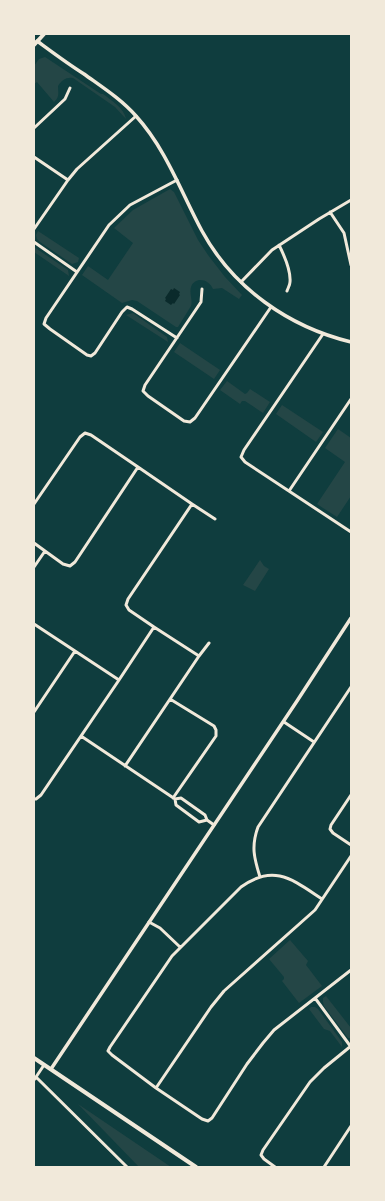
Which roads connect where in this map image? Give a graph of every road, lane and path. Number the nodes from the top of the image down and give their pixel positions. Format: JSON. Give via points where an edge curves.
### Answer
{"nodes":[{"id":1,"x":38,"y":34,"type":"edge"},
{"id":2,"x":44,"y":34,"type":"edge"},
{"id":3,"x":35,"y":43,"type":"edge"},
{"id":4,"x":70,"y":88,"type":"dead end"},
{"id":5,"x":136,"y":116,"type":"junction"},
{"id":6,"x":34,"y":128,"type":"edge"},
{"id":7,"x":34,"y":157,"type":"edge"},
{"id":8,"x":68,"y":180,"type":"junction"},
{"id":9,"x":177,"y":180,"type":"junction"},
{"id":10,"x":351,"y":200,"type":"edge"},
{"id":11,"x":330,"y":212,"type":"junction"},
{"id":12,"x":34,"y":229,"type":"edge"},
{"id":13,"x":34,"y":242,"type":"edge"},
{"id":14,"x":279,"y":245,"type":"junction"},
{"id":15,"x":351,"y":265,"type":"edge"},
{"id":16,"x":77,"y":272,"type":"junction"},
{"id":17,"x":241,"y":282,"type":"junction"},
{"id":18,"x":202,"y":289,"type":"dead end"},
{"id":19,"x":287,"y":291,"type":"dead end"},
{"id":20,"x":271,"y":307,"type":"junction"},
{"id":21,"x":323,"y":334,"type":"junction"},
{"id":22,"x":177,"y":338,"type":"junction"},
{"id":23,"x":351,"y":342,"type":"edge"},
{"id":24,"x":351,"y":400,"type":"edge"},
{"id":25,"x":138,"y":468,"type":"junction"},
{"id":26,"x":289,"y":491,"type":"junction"},
{"id":27,"x":34,"y":504,"type":"edge"},
{"id":28,"x":192,"y":504,"type":"junction"},
{"id":29,"x":215,"y":519,"type":"dead end"},
{"id":30,"x":351,"y":532,"type":"edge"},
{"id":31,"x":34,"y":543,"type":"edge"},
{"id":32,"x":44,"y":551,"type":"junction"},
{"id":33,"x":34,"y":567,"type":"edge"},
{"id":34,"x":351,"y":618,"type":"edge"},
{"id":35,"x":34,"y":624,"type":"edge"},
{"id":36,"x":154,"y":627,"type":"junction"},
{"id":37,"x":209,"y":643,"type":"dead end"},
{"id":38,"x":75,"y":651,"type":"junction"},
{"id":39,"x":199,"y":656,"type":"junction"},
{"id":40,"x":118,"y":680,"type":"junction"},
{"id":41,"x":351,"y":687,"type":"edge"},
{"id":42,"x":350,"y":692,"type":"edge"},
{"id":43,"x":170,"y":699,"type":"junction"},
{"id":44,"x":34,"y":712,"type":"edge"},
{"id":45,"x":284,"y":722,"type":"junction"},
{"id":46,"x":81,"y":736,"type":"junction"},
{"id":47,"x":314,"y":742,"type":"junction"},
{"id":48,"x":125,"y":766,"type":"junction"},
{"id":49,"x":351,"y":795,"type":"edge"},
{"id":50,"x":174,"y":798,"type":"junction"},
{"id":51,"x":34,"y":799,"type":"edge"},
{"id":52,"x":207,"y":820,"type":"junction"},
{"id":53,"x":214,"y":825,"type":"junction"},
{"id":54,"x":351,"y":845,"type":"edge"},
{"id":55,"x":351,"y":856,"type":"edge"},
{"id":56,"x":260,"y":877,"type":"junction"},
{"id":57,"x":322,"y":899,"type":"junction"},
{"id":58,"x":149,"y":922,"type":"junction"},
{"id":59,"x":180,"y":947,"type":"junction"},
{"id":60,"x":351,"y":970,"type":"edge"},
{"id":61,"x":315,"y":998,"type":"junction"},
{"id":62,"x":351,"y":1046,"type":"edge"},
{"id":63,"x":34,"y":1058,"type":"edge"},
{"id":64,"x":44,"y":1065,"type":"junction"},
{"id":65,"x":50,"y":1069,"type":"junction"},
{"id":66,"x":35,"y":1078,"type":"edge"},
{"id":67,"x":156,"y":1088,"type":"junction"},
{"id":68,"x":351,"y":1126,"type":"edge"},
{"id":69,"x":127,"y":1167,"type":"edge"},
{"id":70,"x":196,"y":1167,"type":"edge"},
{"id":71,"x":276,"y":1167,"type":"edge"},
{"id":72,"x":324,"y":1167,"type":"edge"}],
"edges":[{"from":1,"to":3,"type":"main road"},
{"from":2,"to":3,"type":"main road"},
{"from":3,"to":5,"type":"street","via":[[110,92]]},
{"from":4,"to":6,"type":"street","via":[[65,100]]},
{"from":5,"to":8,"type":"street"},
{"from":5,"to":9,"type":"street"},
{"from":7,"to":8,"type":"street"},
{"from":8,"to":12,"type":"street"},
{"from":9,"to":16,"type":"street","via":[[120,213]]},
{"from":9,"to":17,"type":"street","via":[[210,244]]},
{"from":10,"to":11,"type":"street"},
{"from":11,"to":14,"type":"street"},
{"from":11,"to":15,"type":"street","via":[[344,233]]},
{"from":13,"to":16,"type":"street"},
{"from":14,"to":17,"type":"street"},
{"from":14,"to":19,"type":"street","via":[[290,276]]},
{"from":16,"to":22,"type":"street","via":[[44,324],[81,351],[91,356],[95,353],[127,308]]},
{"from":17,"to":20,"type":"street"},
{"from":18,"to":22,"type":"street","via":[[200,302]]},
{"from":20,"to":21,"type":"street"},
{"from":20,"to":22,"type":"street","via":[[190,422],[184,421],[143,391],[144,385]]},
{"from":21,"to":23,"type":"street"},
{"from":21,"to":26,"type":"street","via":[[241,457]]},
{"from":24,"to":26,"type":"street"},
{"from":25,"to":27,"type":"street","via":[[91,434],[85,433]]},
{"from":25,"to":28,"type":"street"},
{"from":25,"to":32,"type":"street","via":[[75,562],[70,566],[63,564]]},
{"from":26,"to":30,"type":"street"},
{"from":28,"to":29,"type":"street"},
{"from":28,"to":36,"type":"street","via":[[126,605],[128,610]]},
{"from":31,"to":32,"type":"street"},
{"from":32,"to":33,"type":"street"},
{"from":34,"to":45,"type":"street"},
{"from":35,"to":38,"type":"street"},
{"from":36,"to":39,"type":"street"},
{"from":36,"to":40,"type":"street"},
{"from":37,"to":39,"type":"street"},
{"from":38,"to":40,"type":"street"},
{"from":38,"to":44,"type":"street"},
{"from":39,"to":43,"type":"street"},
{"from":40,"to":46,"type":"street"},
{"from":41,"to":42,"type":"street"},
{"from":42,"to":47,"type":"street"},
{"from":43,"to":48,"type":"street"},
{"from":43,"to":50,"type":"street","via":[[214,726],[216,730],[216,736]]},
{"from":45,"to":47,"type":"street"},
{"from":45,"to":53,"type":"street"},
{"from":46,"to":48,"type":"street"},
{"from":46,"to":51,"type":"street","via":[[41,795]]},
{"from":47,"to":56,"type":"street","via":[[258,827],[253,849]]},
{"from":48,"to":50,"type":"street"},
{"from":49,"to":54,"type":"street","via":[[330,829]]},
{"from":50,"to":52,"type":"street","via":[[181,798],[205,815]]},
{"from":50,"to":52,"type":"street","via":[[176,805],[199,822]]},
{"from":52,"to":53,"type":"street"},
{"from":53,"to":58,"type":"street"},
{"from":55,"to":57,"type":"street"},
{"from":56,"to":57,"type":"street","via":[[275,875],[290,879]]},
{"from":56,"to":59,"type":"street","via":[[248,881],[241,887]]},
{"from":57,"to":67,"type":"street","via":[[303,922],[224,991]]},
{"from":58,"to":59,"type":"street","via":[[160,928]]},
{"from":58,"to":65,"type":"street"},
{"from":59,"to":67,"type":"street","via":[[108,1051]]},
{"from":60,"to":61,"type":"street"},
{"from":61,"to":62,"type":"street"},
{"from":61,"to":67,"type":"street","via":[[274,1030],[208,1121]]},
{"from":62,"to":71,"type":"street","via":[[310,1082],[263,1150],[261,1155],[264,1159]]},
{"from":63,"to":64,"type":"main road"},
{"from":64,"to":65,"type":"main road"},
{"from":64,"to":66,"type":"street"},
{"from":65,"to":70,"type":"main road"},
{"from":66,"to":69,"type":"street"},
{"from":68,"to":72,"type":"street"}]}
